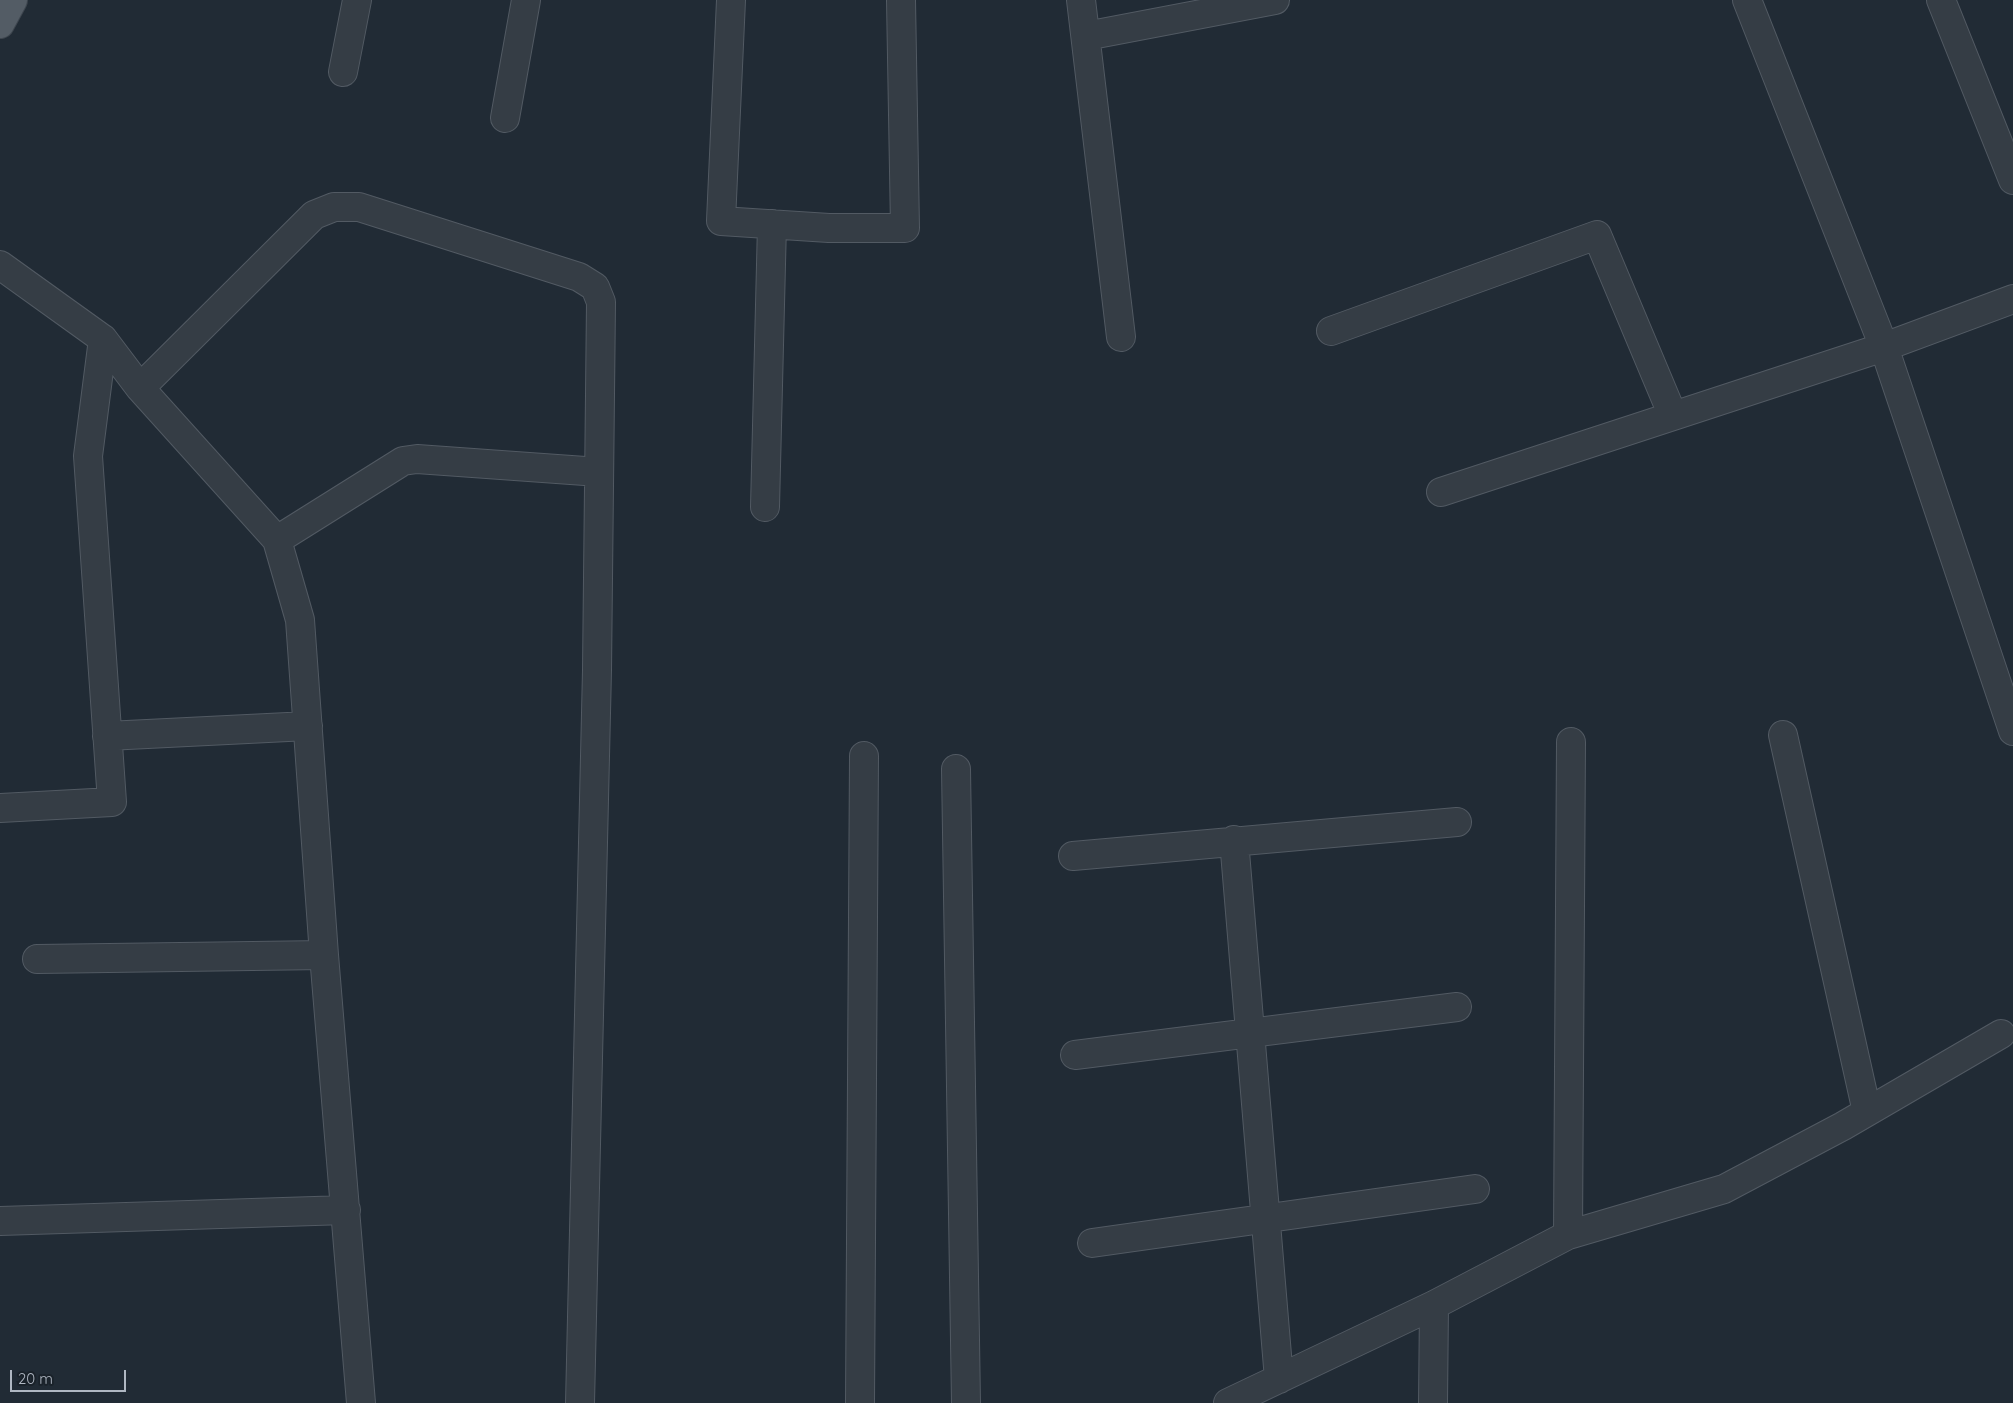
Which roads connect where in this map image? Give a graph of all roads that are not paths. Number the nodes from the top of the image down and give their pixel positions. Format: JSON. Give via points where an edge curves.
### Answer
{"nodes":[{"id":1,"x":13,"y":0,"type":"edge"},
{"id":2,"x":357,"y":0,"type":"edge"},
{"id":3,"x":526,"y":0,"type":"edge"},
{"id":4,"x":731,"y":0,"type":"edge"},
{"id":5,"x":902,"y":0,"type":"edge"},
{"id":6,"x":1081,"y":0,"type":"edge"},
{"id":7,"x":1275,"y":0,"type":"edge"},
{"id":8,"x":1747,"y":0,"type":"edge"},
{"id":9,"x":1941,"y":0,"type":"edge"},
{"id":10,"x":0,"y":24,"type":"edge"},
{"id":11,"x":1086,"y":36,"type":"junction"},
{"id":12,"x":343,"y":72,"type":"dead end"},
{"id":13,"x":505,"y":118,"type":"dead end"},
{"id":14,"x":2013,"y":180,"type":"edge"},
{"id":15,"x":772,"y":224,"type":"junction"},
{"id":16,"x":0,"y":265,"type":"edge"},
{"id":17,"x":2013,"y":299,"type":"edge"},
{"id":18,"x":1330,"y":331,"type":"dead end"},
{"id":19,"x":1121,"y":337,"type":"dead end"},
{"id":20,"x":102,"y":339,"type":"junction"},
{"id":21,"x":1884,"y":346,"type":"junction"},
{"id":22,"x":140,"y":388,"type":"junction"},
{"id":23,"x":1673,"y":416,"type":"junction"},
{"id":24,"x":599,"y":472,"type":"junction"},
{"id":25,"x":1442,"y":492,"type":"dead end"},
{"id":26,"x":765,"y":507,"type":"dead end"},
{"id":27,"x":278,"y":540,"type":"junction"},
{"id":28,"x":308,"y":726,"type":"junction"},
{"id":29,"x":2013,"y":731,"type":"edge"},
{"id":30,"x":1783,"y":735,"type":"dead end"},
{"id":31,"x":107,"y":736,"type":"junction"},
{"id":32,"x":1571,"y":742,"type":"dead end"},
{"id":33,"x":864,"y":756,"type":"dead end"},
{"id":34,"x":956,"y":769,"type":"dead end"},
{"id":35,"x":0,"y":808,"type":"edge"},
{"id":36,"x":1457,"y":822,"type":"dead end"},
{"id":37,"x":1234,"y":840,"type":"junction"},
{"id":38,"x":1073,"y":856,"type":"dead end"},
{"id":39,"x":324,"y":955,"type":"junction"},
{"id":40,"x":37,"y":959,"type":"dead end"},
{"id":41,"x":1457,"y":1007,"type":"dead end"},
{"id":42,"x":1251,"y":1032,"type":"junction"},
{"id":43,"x":2001,"y":1034,"type":"dead end"},
{"id":44,"x":1075,"y":1055,"type":"dead end"},
{"id":45,"x":1867,"y":1112,"type":"junction"},
{"id":46,"x":1475,"y":1189,"type":"dead end"},
{"id":47,"x":346,"y":1210,"type":"junction"},
{"id":48,"x":1266,"y":1218,"type":"junction"},
{"id":49,"x":0,"y":1221,"type":"edge"},
{"id":50,"x":1568,"y":1235,"type":"junction"},
{"id":51,"x":1092,"y":1242,"type":"dead end"},
{"id":52,"x":1434,"y":1305,"type":"junction"},
{"id":53,"x":1279,"y":1379,"type":"junction"},
{"id":54,"x":361,"y":1403,"type":"edge"},
{"id":55,"x":580,"y":1403,"type":"edge"},
{"id":56,"x":860,"y":1403,"type":"edge"},
{"id":57,"x":966,"y":1403,"type":"edge"},
{"id":58,"x":1228,"y":1403,"type":"edge"},
{"id":59,"x":1433,"y":1403,"type":"edge"}],
"edges":[{"from":1,"to":10,"type":"main road"},
{"from":2,"to":12,"type":"street"},
{"from":3,"to":13,"type":"street"},
{"from":4,"to":15,"type":"street","via":[[721,221]]},
{"from":5,"to":15,"type":"street","via":[[905,228]]},
{"from":6,"to":11,"type":"street"},
{"from":7,"to":11,"type":"street"},
{"from":8,"to":21,"type":"street"},
{"from":9,"to":14,"type":"street"},
{"from":11,"to":19,"type":"street"},
{"from":15,"to":26,"type":"street"},
{"from":16,"to":20,"type":"street"},
{"from":17,"to":21,"type":"street"},
{"from":18,"to":23,"type":"street","via":[[1597,235]]},
{"from":20,"to":22,"type":"street"},
{"from":20,"to":31,"type":"street","via":[[88,456]]},
{"from":21,"to":23,"type":"street"},
{"from":21,"to":29,"type":"street"},
{"from":22,"to":24,"type":"street","via":[[314,215],[334,207],[359,207],[579,277],[595,287],[601,302]]},
{"from":22,"to":27,"type":"street"},
{"from":23,"to":25,"type":"street"},
{"from":24,"to":27,"type":"street","via":[[417,459],[403,461]]},
{"from":24,"to":55,"type":"street"},
{"from":27,"to":28,"type":"street","via":[[300,620]]},
{"from":28,"to":31,"type":"street"},
{"from":28,"to":39,"type":"street"},
{"from":30,"to":45,"type":"street"},
{"from":31,"to":35,"type":"street","via":[[112,802]]},
{"from":32,"to":50,"type":"street"},
{"from":33,"to":56,"type":"street"},
{"from":34,"to":57,"type":"street"},
{"from":36,"to":37,"type":"street"},
{"from":37,"to":38,"type":"street"},
{"from":37,"to":42,"type":"street"},
{"from":39,"to":40,"type":"street"},
{"from":39,"to":47,"type":"street"},
{"from":41,"to":42,"type":"street"},
{"from":42,"to":44,"type":"street"},
{"from":42,"to":48,"type":"street"},
{"from":43,"to":45,"type":"street"},
{"from":45,"to":50,"type":"street","via":[[1724,1188]]},
{"from":46,"to":48,"type":"street"},
{"from":47,"to":49,"type":"street"},
{"from":47,"to":54,"type":"street"},
{"from":48,"to":51,"type":"street"},
{"from":48,"to":53,"type":"street"},
{"from":50,"to":52,"type":"street"},
{"from":52,"to":53,"type":"street"},
{"from":52,"to":59,"type":"street"},
{"from":53,"to":58,"type":"street"}]}
